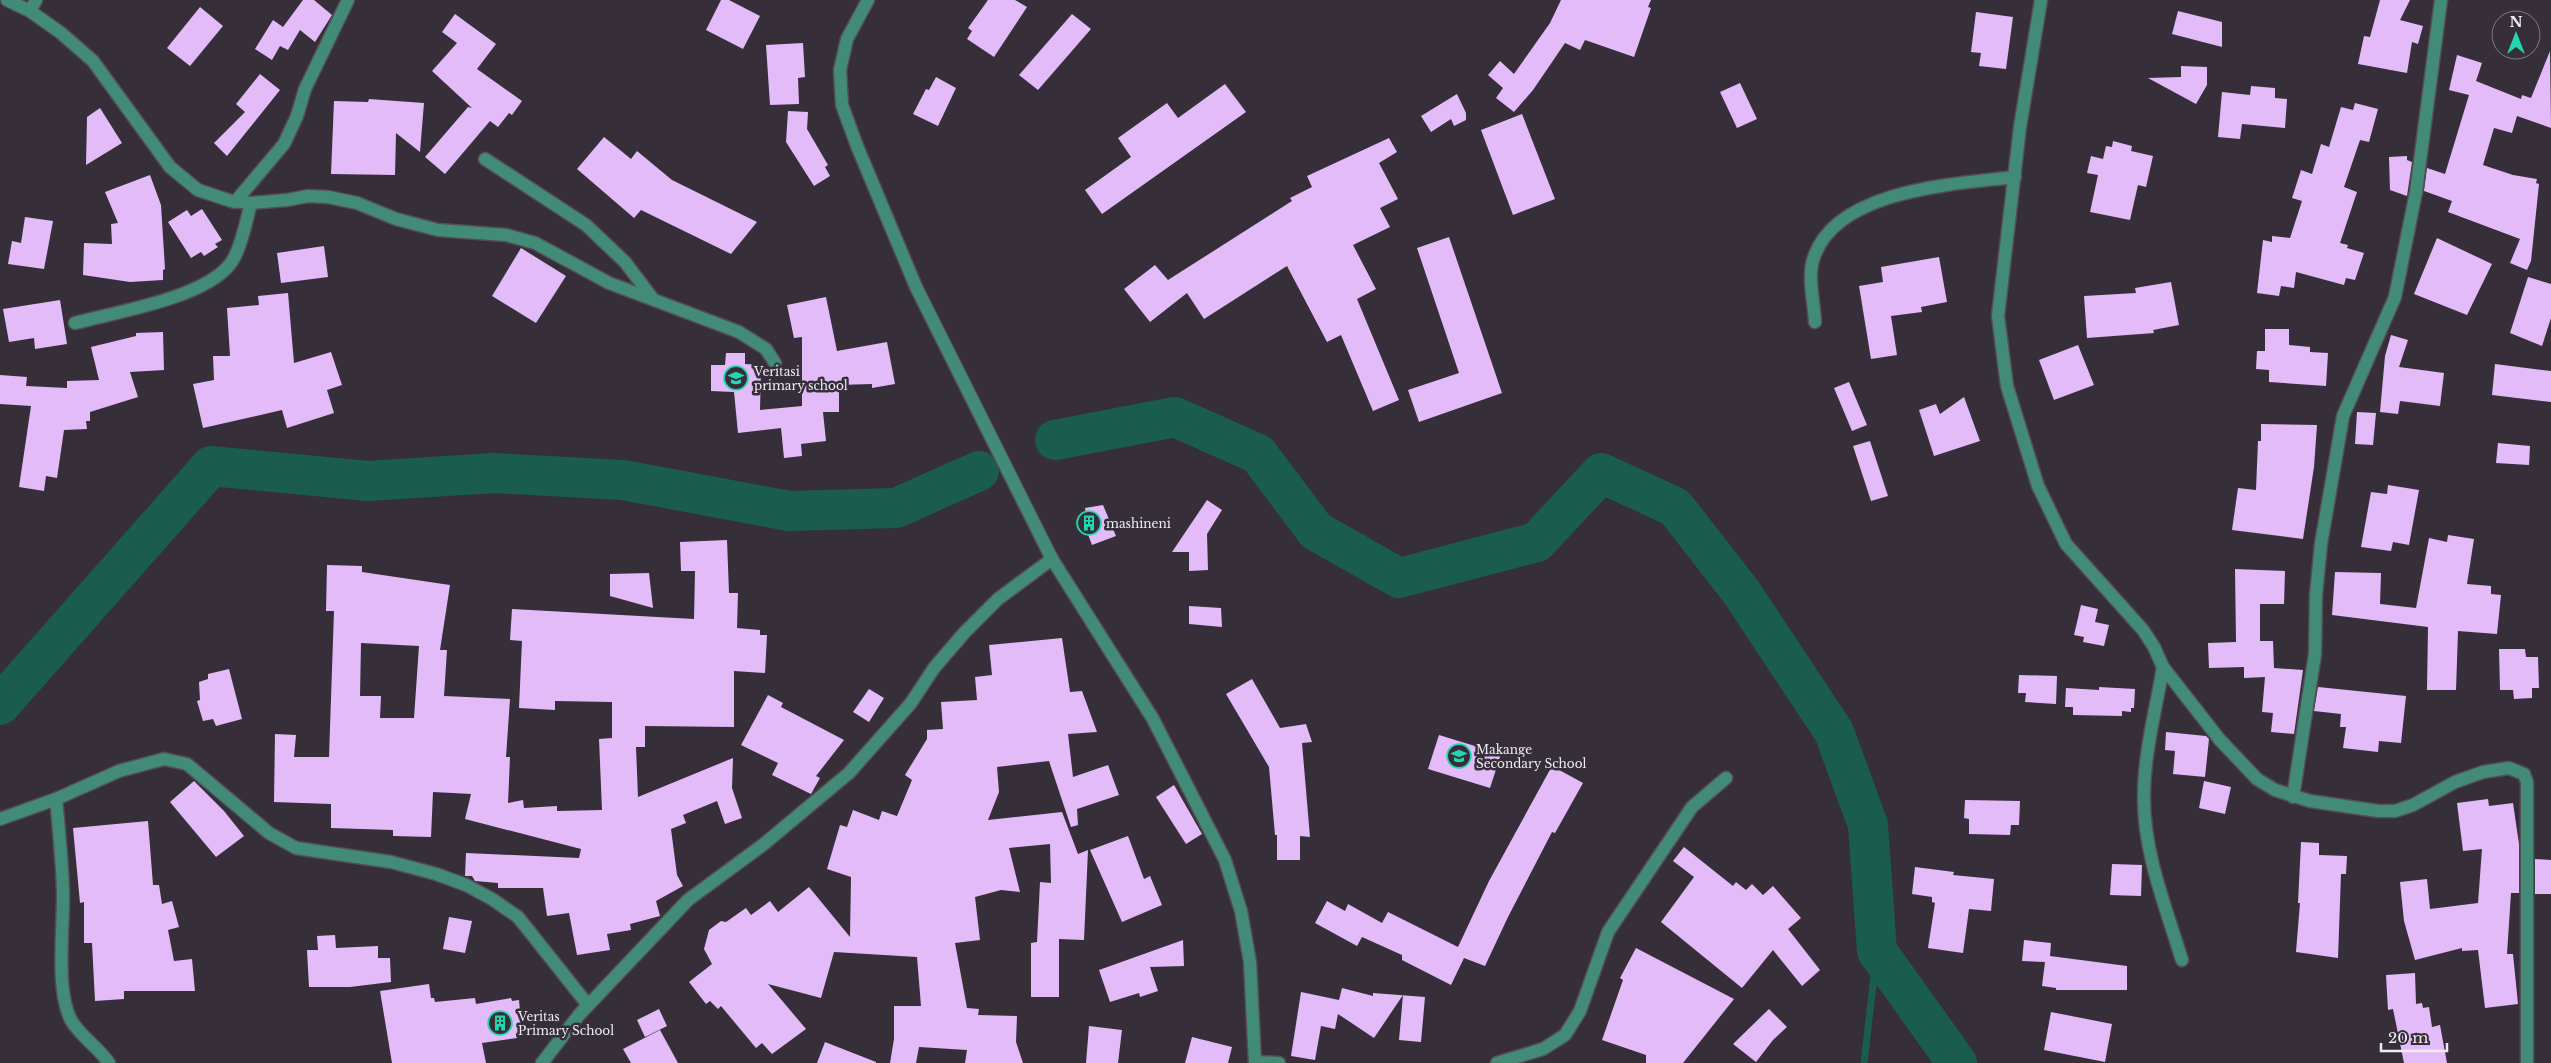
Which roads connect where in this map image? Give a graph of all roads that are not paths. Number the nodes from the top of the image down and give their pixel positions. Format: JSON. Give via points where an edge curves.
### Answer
{"nodes":[{"id":1,"x":8,"y":0,"type":"edge"},
{"id":2,"x":348,"y":0,"type":"edge"},
{"id":3,"x":868,"y":0,"type":"edge"},
{"id":4,"x":2041,"y":0,"type":"edge"},
{"id":5,"x":2441,"y":0,"type":"edge"},
{"id":6,"x":33,"y":6,"type":"edge"},
{"id":7,"x":485,"y":159,"type":"dead end"},
{"id":8,"x":2015,"y":177,"type":"junction"},
{"id":9,"x":235,"y":202,"type":"junction"},
{"id":10,"x":251,"y":203,"type":"junction"},
{"id":11,"x":653,"y":299,"type":"junction"},
{"id":12,"x":1815,"y":322,"type":"dead end"},
{"id":13,"x":75,"y":323,"type":"dead end"},
{"id":14,"x":775,"y":364,"type":"dead end"},
{"id":15,"x":1052,"y":559,"type":"junction"},
{"id":16,"x":2163,"y":667,"type":"junction"},
{"id":17,"x":1726,"y":778,"type":"dead end"},
{"id":18,"x":2293,"y":797,"type":"junction"},
{"id":19,"x":56,"y":799,"type":"junction"},
{"id":20,"x":0,"y":819,"type":"edge"},
{"id":21,"x":2182,"y":960,"type":"dead end"},
{"id":22,"x":588,"y":1005,"type":"junction"},
{"id":23,"x":1255,"y":1062,"type":"edge"},
{"id":24,"x":109,"y":1063,"type":"edge"},
{"id":25,"x":542,"y":1063,"type":"edge"},
{"id":26,"x":1279,"y":1063,"type":"edge"},
{"id":27,"x":1497,"y":1063,"type":"edge"},
{"id":28,"x":2527,"y":1063,"type":"edge"}],
"edges":[{"from":1,"to":6,"type":"street"},
{"from":2,"to":9,"type":"street","via":[[305,89],[284,144]]},
{"from":3,"to":15,"type":"street","via":[[847,39],[840,70],[842,105],[916,287]]},
{"from":4,"to":8,"type":"street"},
{"from":5,"to":18,"type":"street","via":[[2416,192],[2395,297],[2343,416],[2321,544],[2315,654]]},
{"from":6,"to":9,"type":"street","via":[[93,62],[170,166],[198,190]]},
{"from":7,"to":11,"type":"street","via":[[586,225],[625,262]]},
{"from":8,"to":12,"type":"street","via":[[1931,186],[1883,200],[1840,222],[1822,239],[1813,258]]},
{"from":8,"to":16,"type":"street","via":[[1998,316],[2007,386],[2038,486],[2066,544],[2143,630]]},
{"from":9,"to":10,"type":"street"},
{"from":10,"to":11,"type":"street","via":[[308,196],[328,197],[357,202],[396,220],[438,230],[506,234],[535,243],[609,283]]},
{"from":10,"to":13,"type":"street","via":[[234,259],[219,275],[162,301]]},
{"from":11,"to":14,"type":"street","via":[[739,332],[766,349]]},
{"from":15,"to":22,"type":"street","via":[[998,599],[964,633],[934,668],[911,703],[849,773],[764,844],[688,900]]},
{"from":15,"to":23,"type":"street","via":[[1153,719],[1225,860],[1242,911],[1250,962]]},
{"from":16,"to":18,"type":"street","via":[[2240,763],[2257,779]]},
{"from":16,"to":21,"type":"street","via":[[2144,796],[2156,874]]},
{"from":17,"to":27,"type":"street","via":[[1692,807],[1608,932],[1580,1011],[1565,1035],[1543,1050]]},
{"from":18,"to":28,"type":"street","via":[[2310,802],[2396,811],[2482,772],[2509,768],[2524,774],[2527,782]]},
{"from":19,"to":20,"type":"street"},
{"from":19,"to":22,"type":"street","via":[[128,768],[164,759],[187,764],[269,833],[296,848],[418,869],[466,885],[492,899],[518,917]]},
{"from":19,"to":24,"type":"street","via":[[63,891],[65,1005],[72,1022]]},
{"from":22,"to":25,"type":"street"},
{"from":23,"to":26,"type":"street"}]}
